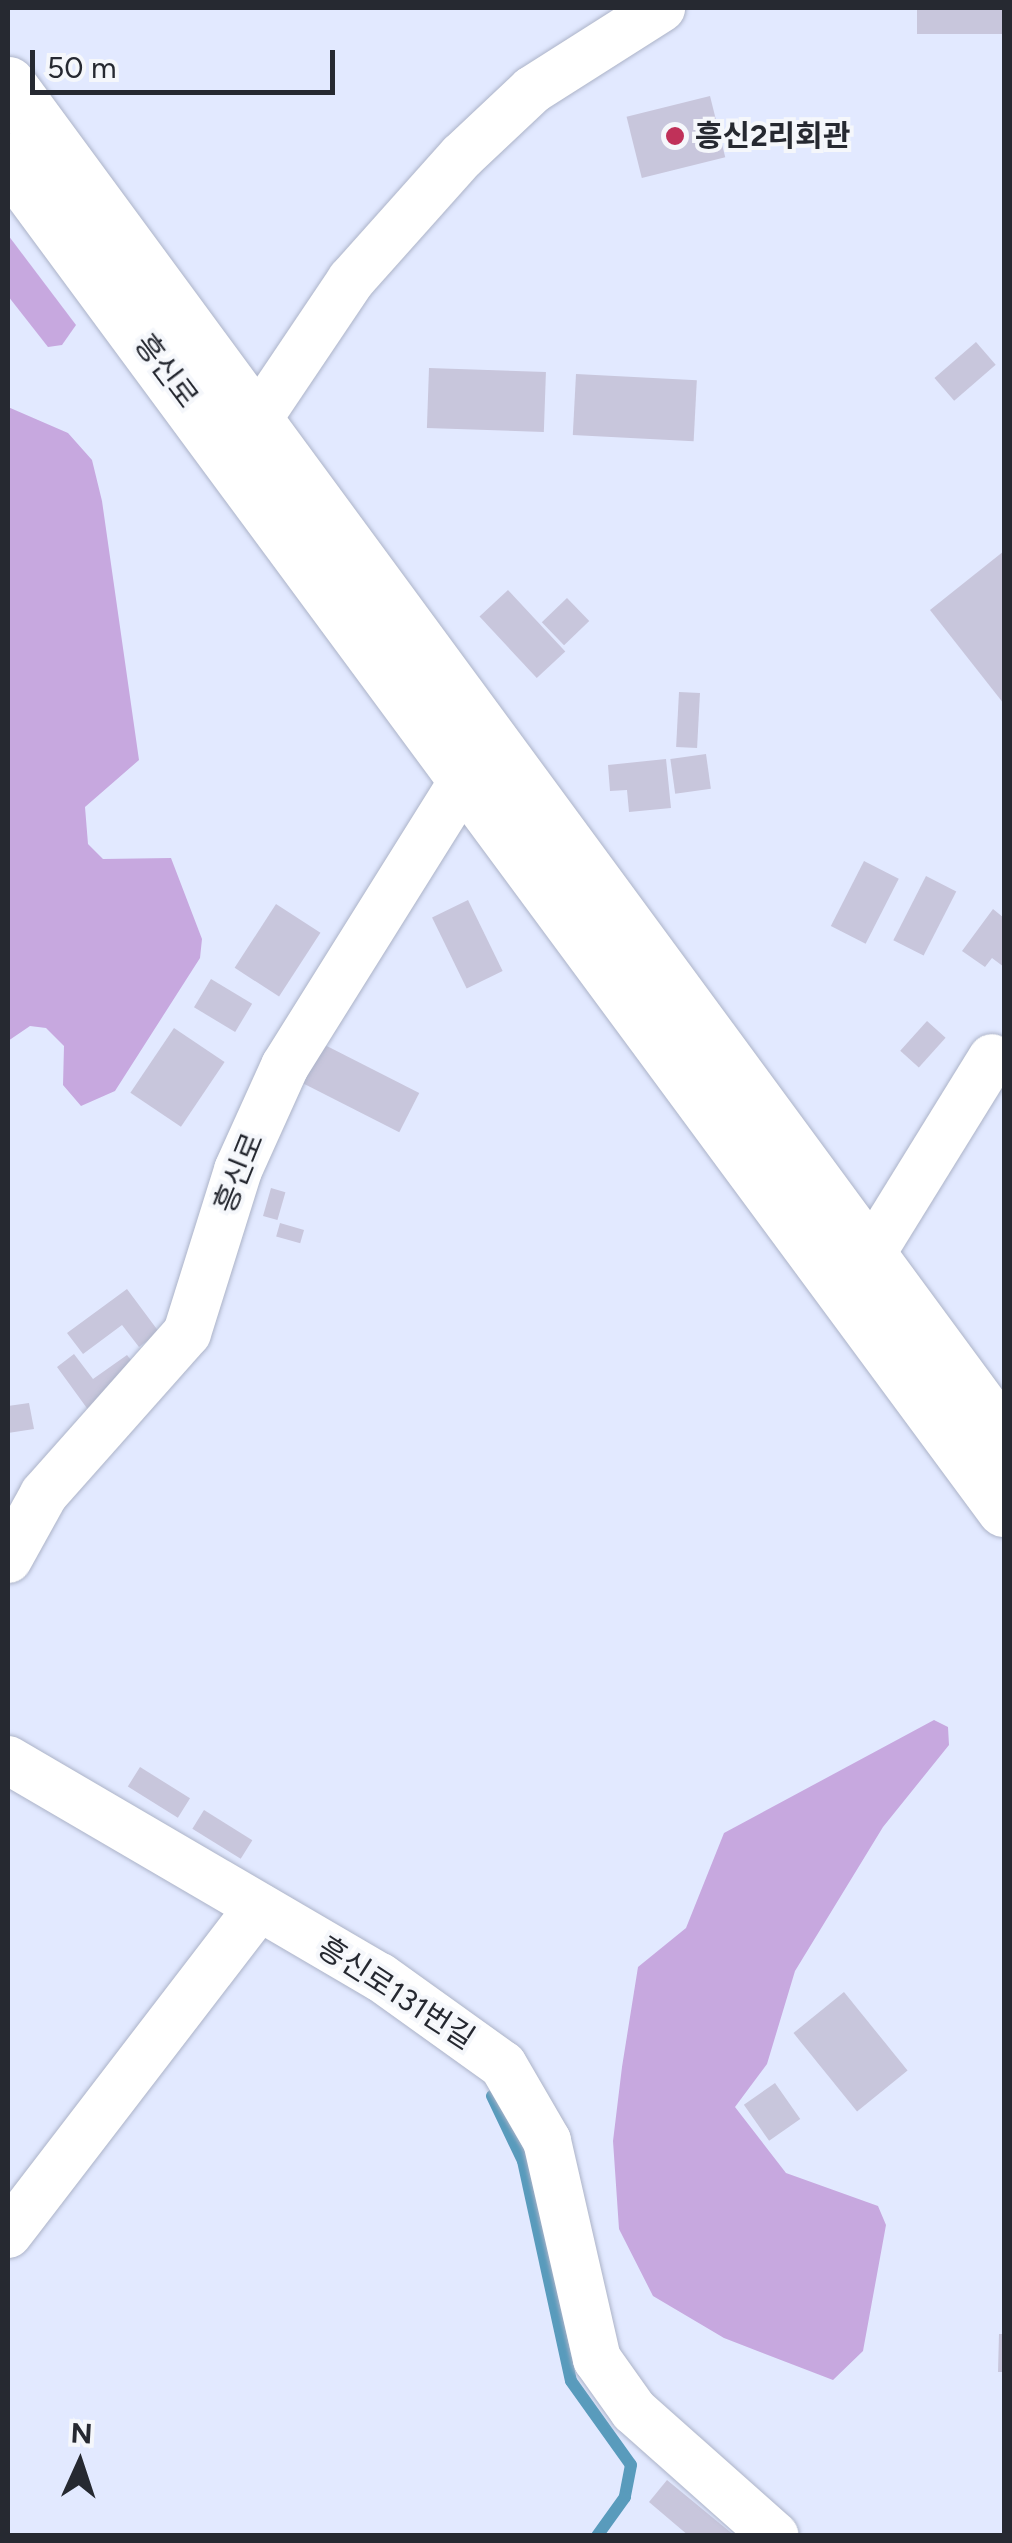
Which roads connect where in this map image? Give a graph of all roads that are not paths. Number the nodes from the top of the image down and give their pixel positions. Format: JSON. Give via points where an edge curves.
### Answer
{"nodes":[{"id":1,"x":662,"y":8,"type":"edge"},
{"id":2,"x":8,"y":84,"type":"edge"},
{"id":3,"x":8,"y":160,"type":"edge"},
{"id":4,"x":258,"y":420,"type":"junction"},
{"id":5,"x":479,"y":756,"type":"junction"},
{"id":6,"x":992,"y":1058,"type":"dead end"},
{"id":7,"x":868,"y":1259,"type":"junction"},
{"id":8,"x":1004,"y":1439,"type":"edge"},
{"id":9,"x":1004,"y":1509,"type":"edge"},
{"id":10,"x":8,"y":1560,"type":"edge"},
{"id":11,"x":8,"y":1760,"type":"edge"},
{"id":12,"x":259,"y":1907,"type":"junction"},
{"id":13,"x":8,"y":2234,"type":"edge"},
{"id":14,"x":775,"y":2536,"type":"edge"}],
"edges":[{"from":1,"to":4,"type":"lane","via":[[532,90],[462,156],[351,280]]},
{"from":2,"to":4,"type":"main road","name":"흥신로"},
{"from":3,"to":5,"type":"main road","name":"흥신로"},
{"from":4,"to":5,"type":"main road","name":"흥신로"},
{"from":5,"to":7,"type":"main road","name":"흥신로"},
{"from":5,"to":9,"type":"main road","name":"흥신로"},
{"from":5,"to":10,"type":"lane","name":"흥신로","via":[[285,1066],[238,1170],[188,1334],[44,1494]]},
{"from":6,"to":7,"type":"lane"},
{"from":7,"to":8,"type":"main road","name":"흥신로"},
{"from":11,"to":12,"type":"lane","name":"흥신로131번길"},
{"from":12,"to":13,"type":"lane"},
{"from":12,"to":14,"type":"lane","name":"흥신로131번길","via":[[426,2006],[503,2065],[547,2141],[597,2359],[634,2411]]}]}
